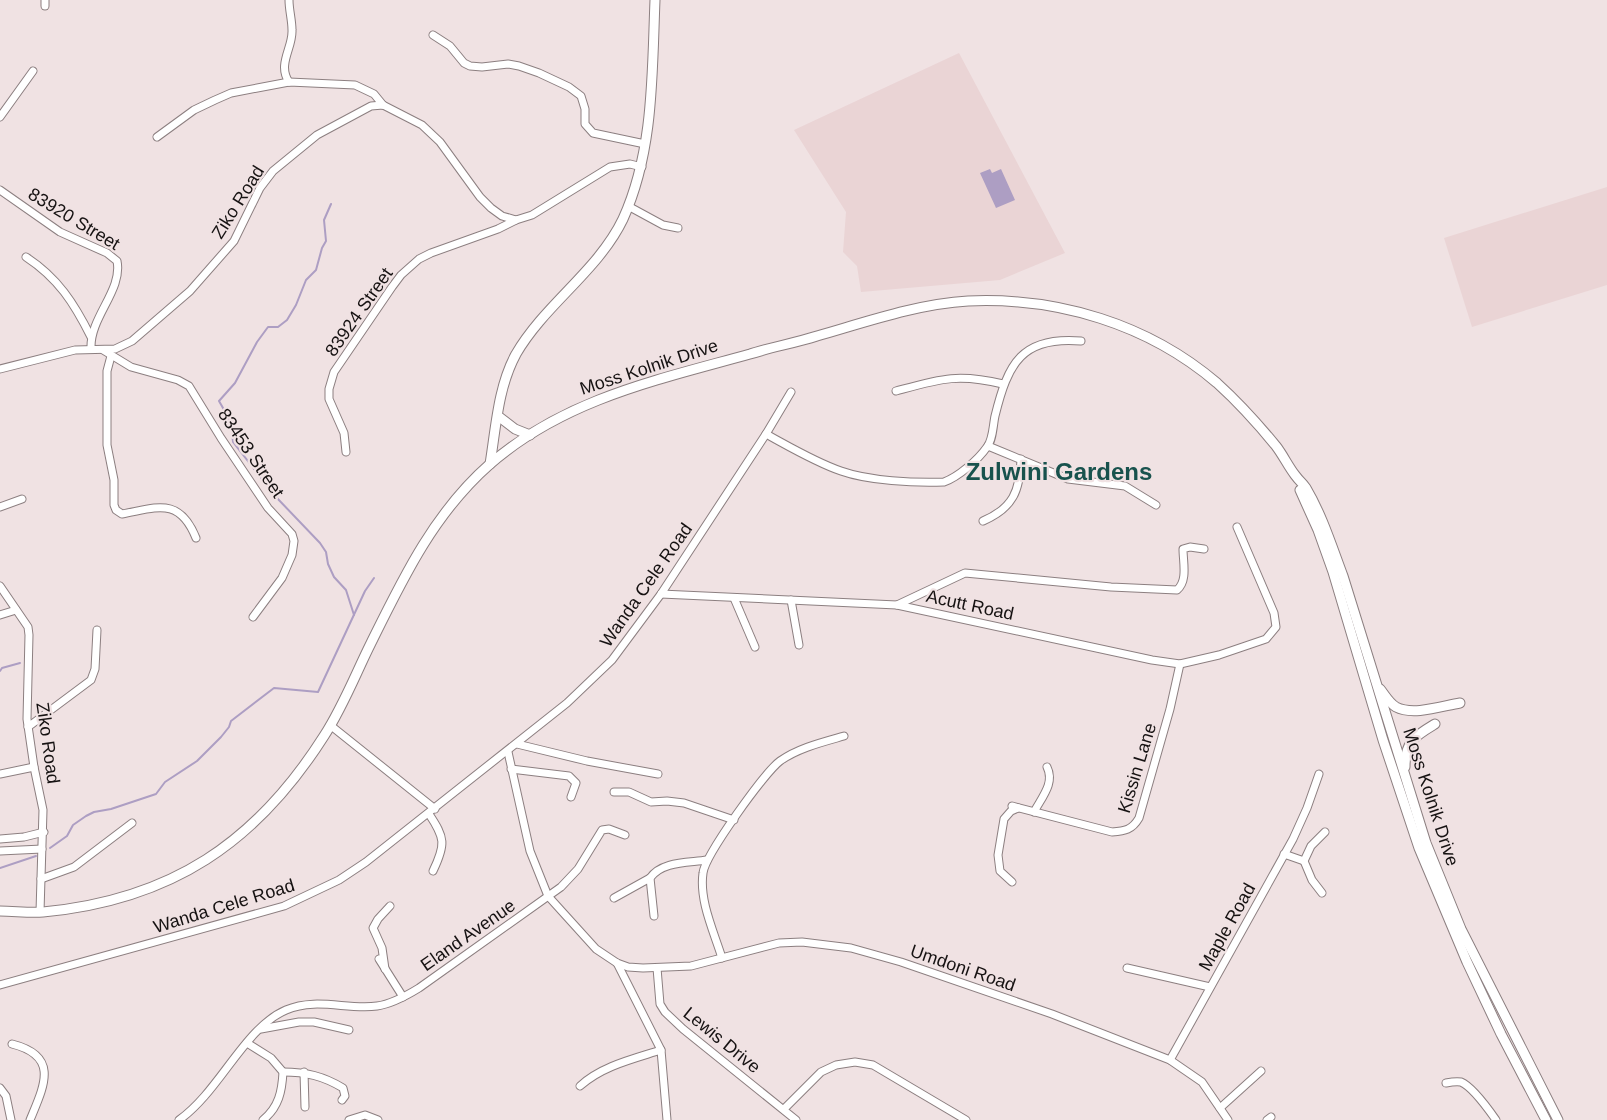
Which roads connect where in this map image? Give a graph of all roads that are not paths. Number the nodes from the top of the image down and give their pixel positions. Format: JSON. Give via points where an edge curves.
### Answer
{"nodes":[{"id":1,"x":289,"y":0,"type":"edge"},
{"id":2,"x":655,"y":0,"type":"edge"},
{"id":3,"x":433,"y":35,"type":"dead end"},
{"id":4,"x":33,"y":71,"type":"dead end"},
{"id":5,"x":289,"y":82,"type":"junction"},
{"id":6,"x":383,"y":105,"type":"junction"},
{"id":7,"x":0,"y":117,"type":"edge"},
{"id":8,"x":157,"y":137,"type":"dead end"},
{"id":9,"x":645,"y":144,"type":"junction"},
{"id":10,"x":642,"y":167,"type":"junction"},
{"id":11,"x":0,"y":190,"type":"edge"},
{"id":12,"x":628,"y":206,"type":"junction"},
{"id":13,"x":516,"y":220,"type":"junction"},
{"id":14,"x":678,"y":228,"type":"dead end"},
{"id":15,"x":26,"y":257,"type":"dead end"},
{"id":16,"x":91,"y":337,"type":"junction"},
{"id":17,"x":1081,"y":341,"type":"dead end"},
{"id":18,"x":91,"y":348,"type":"junction"},
{"id":19,"x":102,"y":350,"type":"junction"},
{"id":20,"x":111,"y":356,"type":"junction"},
{"id":21,"x":0,"y":369,"type":"edge"},
{"id":22,"x":1003,"y":384,"type":"junction"},
{"id":23,"x":896,"y":391,"type":"dead end"},
{"id":24,"x":790,"y":392,"type":"dead end"},
{"id":25,"x":498,"y":416,"type":"junction"},
{"id":26,"x":766,"y":434,"type":"junction"},
{"id":27,"x":530,"y":435,"type":"junction"},
{"id":28,"x":988,"y":446,"type":"junction"},
{"id":29,"x":346,"y":452,"type":"dead end"},
{"id":30,"x":1020,"y":459,"type":"junction"},
{"id":31,"x":490,"y":464,"type":"junction"},
{"id":32,"x":1295,"y":475,"type":"junction"},
{"id":33,"x":22,"y":499,"type":"dead end"},
{"id":34,"x":1156,"y":505,"type":"dead end"},
{"id":35,"x":0,"y":507,"type":"edge"},
{"id":36,"x":983,"y":521,"type":"dead end"},
{"id":37,"x":1237,"y":526,"type":"dead end"},
{"id":38,"x":196,"y":538,"type":"dead end"},
{"id":39,"x":1204,"y":549,"type":"dead end"},
{"id":40,"x":0,"y":586,"type":"edge"},
{"id":41,"x":661,"y":594,"type":"junction"},
{"id":42,"x":734,"y":598,"type":"junction"},
{"id":43,"x":791,"y":600,"type":"junction"},
{"id":44,"x":897,"y":605,"type":"junction"},
{"id":45,"x":16,"y":610,"type":"junction"},
{"id":46,"x":0,"y":615,"type":"edge"},
{"id":47,"x":253,"y":617,"type":"dead end"},
{"id":48,"x":97,"y":630,"type":"dead end"},
{"id":49,"x":799,"y":645,"type":"dead end"},
{"id":50,"x":755,"y":647,"type":"dead end"},
{"id":51,"x":1180,"y":664,"type":"junction"},
{"id":52,"x":1376,"y":684,"type":"junction"},
{"id":53,"x":1460,"y":703,"type":"dead end"},
{"id":54,"x":1435,"y":724,"type":"dead end"},
{"id":55,"x":330,"y":725,"type":"junction"},
{"id":56,"x":28,"y":727,"type":"junction"},
{"id":57,"x":844,"y":736,"type":"dead end"},
{"id":58,"x":517,"y":744,"type":"junction"},
{"id":59,"x":507,"y":752,"type":"junction"},
{"id":60,"x":34,"y":767,"type":"junction"},
{"id":61,"x":1047,"y":767,"type":"dead end"},
{"id":62,"x":511,"y":769,"type":"junction"},
{"id":63,"x":0,"y":774,"type":"edge"},
{"id":64,"x":658,"y":774,"type":"dead end"},
{"id":65,"x":1319,"y":774,"type":"dead end"},
{"id":66,"x":1405,"y":775,"type":"junction"},
{"id":67,"x":614,"y":792,"type":"dead end"},
{"id":68,"x":571,"y":797,"type":"dead end"},
{"id":69,"x":432,"y":812,"type":"junction"},
{"id":70,"x":1034,"y":812,"type":"junction"},
{"id":71,"x":734,"y":820,"type":"junction"},
{"id":72,"x":132,"y":824,"type":"dead end"},
{"id":73,"x":44,"y":832,"type":"junction"},
{"id":74,"x":1324,"y":832,"type":"dead end"},
{"id":75,"x":625,"y":835,"type":"dead end"},
{"id":76,"x":0,"y":839,"type":"edge"},
{"id":77,"x":42,"y":849,"type":"junction"},
{"id":78,"x":0,"y":851,"type":"edge"},
{"id":79,"x":1284,"y":854,"type":"junction"},
{"id":80,"x":707,"y":860,"type":"junction"},
{"id":81,"x":1304,"y":861,"type":"junction"},
{"id":82,"x":433,"y":871,"type":"dead end"},
{"id":83,"x":650,"y":878,"type":"junction"},
{"id":84,"x":41,"y":879,"type":"junction"},
{"id":85,"x":1012,"y":882,"type":"dead end"},
{"id":86,"x":1322,"y":893,"type":"dead end"},
{"id":87,"x":548,"y":896,"type":"junction"},
{"id":88,"x":614,"y":898,"type":"dead end"},
{"id":89,"x":390,"y":906,"type":"dead end"},
{"id":90,"x":0,"y":911,"type":"edge"},
{"id":91,"x":40,"y":912,"type":"junction"},
{"id":92,"x":654,"y":916,"type":"dead end"},
{"id":93,"x":722,"y":958,"type":"junction"},
{"id":94,"x":379,"y":959,"type":"dead end"},
{"id":95,"x":617,"y":963,"type":"junction"},
{"id":96,"x":657,"y":968,"type":"junction"},
{"id":97,"x":1127,"y":968,"type":"dead end"},
{"id":98,"x":385,"y":969,"type":"junction"},
{"id":99,"x":0,"y":985,"type":"edge"},
{"id":100,"x":1210,"y":987,"type":"junction"},
{"id":101,"x":403,"y":997,"type":"junction"},
{"id":102,"x":258,"y":1029,"type":"junction"},
{"id":103,"x":349,"y":1030,"type":"dead end"},
{"id":104,"x":247,"y":1043,"type":"junction"},
{"id":105,"x":12,"y":1044,"type":"dead end"},
{"id":106,"x":661,"y":1050,"type":"junction"},
{"id":107,"x":1170,"y":1060,"type":"junction"},
{"id":108,"x":1261,"y":1071,"type":"dead end"},
{"id":109,"x":284,"y":1072,"type":"junction"},
{"id":110,"x":304,"y":1072,"type":"junction"},
{"id":111,"x":1446,"y":1083,"type":"dead end"},
{"id":112,"x":580,"y":1086,"type":"dead end"},
{"id":113,"x":0,"y":1088,"type":"edge"},
{"id":114,"x":342,"y":1100,"type":"dead end"},
{"id":115,"x":305,"y":1107,"type":"dead end"},
{"id":116,"x":784,"y":1108,"type":"junction"},
{"id":117,"x":1220,"y":1108,"type":"junction"},
{"id":118,"x":11,"y":1120,"type":"edge"},
{"id":119,"x":30,"y":1120,"type":"edge"},
{"id":120,"x":179,"y":1120,"type":"edge"},
{"id":121,"x":264,"y":1120,"type":"edge"},
{"id":122,"x":349,"y":1120,"type":"edge"},
{"id":123,"x":378,"y":1120,"type":"edge"},
{"id":124,"x":667,"y":1120,"type":"edge"},
{"id":125,"x":796,"y":1120,"type":"edge"},
{"id":126,"x":966,"y":1120,"type":"edge"},
{"id":127,"x":1228,"y":1120,"type":"edge"},
{"id":128,"x":1496,"y":1120,"type":"edge"},
{"id":129,"x":1546,"y":1120,"type":"edge"},
{"id":130,"x":1558,"y":1120,"type":"edge"}],
"edges":[{"from":1,"to":5,"type":"street","via":[[293,31],[284,73]]},
{"from":2,"to":9,"type":"main road"},
{"from":3,"to":9,"type":"street","via":[[450,46],[464,63],[482,67],[519,66],[577,92],[584,101],[585,124],[593,134]]},
{"from":4,"to":7,"type":"street"},
{"from":5,"to":6,"type":"street","via":[[355,85],[374,94]]},
{"from":5,"to":8,"type":"street","via":[[214,100]]},
{"from":6,"to":13,"type":"street","via":[[422,124],[480,197],[502,216]]},
{"from":6,"to":19,"type":"street","name":"Ziko Road","via":[[370,106],[355,114],[290,155],[260,188],[234,241],[190,291],[132,341]]},
{"from":9,"to":10,"type":"main road"},
{"from":10,"to":12,"type":"main road"},
{"from":10,"to":13,"type":"street","via":[[610,167],[532,215]]},
{"from":11,"to":16,"type":"street","name":"83920 Street","via":[[60,232],[107,252],[117,261],[117,277]]},
{"from":12,"to":14,"type":"street","via":[[663,225]]},
{"from":12,"to":25,"type":"main road","via":[[601,253],[516,354],[503,382]]},
{"from":13,"to":29,"type":"street","name":"83924 Street","via":[[419,259],[392,287],[331,382],[329,399],[341,424]]},
{"from":15,"to":16,"type":"street","via":[[56,280]]},
{"from":16,"to":18,"type":"street","name":"83920 Street"},
{"from":17,"to":22,"type":"street","via":[[1061,339],[1037,344],[1016,362]]},
{"from":18,"to":19,"type":"street","name":"Ziko Road"},
{"from":18,"to":21,"type":"street","name":"Ziko Road","via":[[59,352]]},
{"from":19,"to":20,"type":"street","name":"83453 Street"},
{"from":20,"to":38,"type":"street","via":[[107,371],[107,445],[116,510],[122,514],[150,507],[170,508],[192,528]]},
{"from":20,"to":47,"type":"street","name":"83453 Street","via":[[131,367],[189,386],[262,499],[292,534],[292,555],[282,578]]},
{"from":22,"to":23,"type":"street","via":[[950,377]]},
{"from":22,"to":28,"type":"street"},
{"from":24,"to":26,"type":"street","name":"Wanda Cele Road"},
{"from":25,"to":27,"type":"main road"},
{"from":25,"to":31,"type":"main road"},
{"from":26,"to":28,"type":"street","via":[[854,475],[937,482],[952,478]]},
{"from":26,"to":41,"type":"street","name":"Wanda Cele Road"},
{"from":27,"to":31,"type":"main road","name":"Moss Kolnik Drive"},
{"from":27,"to":32,"type":"main road","name":"Moss Kolnik Drive","via":[[583,405],[625,388],[875,319],[966,301],[1023,302],[1081,312],[1124,326],[1170,350],[1234,400],[1278,448]]},
{"from":28,"to":30,"type":"street"},
{"from":30,"to":34,"type":"street","via":[[1077,481],[1125,486]]},
{"from":30,"to":36,"type":"street","via":[[1017,490],[996,515]]},
{"from":31,"to":55,"type":"main road","name":"Moss Kolnik Drive","via":[[456,498],[418,551]]},
{"from":32,"to":52,"type":"main road","name":"Moss Kolnik Drive","via":[[1304,485],[1330,541]]},
{"from":32,"to":129,"type":"main road","name":"Moss Kolnik Drive","via":[[1333,572],[1419,848],[1471,972]]},
{"from":33,"to":35,"type":"street"},
{"from":37,"to":51,"type":"street","name":"Acutt Road","via":[[1274,613],[1276,627],[1266,639]]},
{"from":39,"to":44,"type":"street","via":[[1183,549],[1184,579],[1177,590],[965,573]]},
{"from":40,"to":45,"type":"street","name":"Ziko Road"},
{"from":41,"to":42,"type":"street","name":"Acutt Road"},
{"from":41,"to":58,"type":"street","name":"Wanda Cele Road","via":[[612,660]]},
{"from":42,"to":43,"type":"street","name":"Acutt Road"},
{"from":42,"to":50,"type":"street"},
{"from":43,"to":44,"type":"street","name":"Acutt Road"},
{"from":43,"to":49,"type":"street"},
{"from":44,"to":51,"type":"street","name":"Acutt Road"},
{"from":45,"to":46,"type":"street"},
{"from":45,"to":56,"type":"street","name":"Ziko Road","via":[[29,635]]},
{"from":48,"to":56,"type":"street","via":[[95,669],[90,680]]},
{"from":51,"to":70,"type":"street","name":"Kissin Lane","via":[[1135,825],[1112,832]]},
{"from":52,"to":53,"type":"main road","via":[[1394,705],[1405,710]]},
{"from":52,"to":66,"type":"main road","name":"Moss Kolnik Drive"},
{"from":54,"to":66,"type":"main road","via":[[1408,746]]},
{"from":55,"to":69,"type":"street"},
{"from":55,"to":91,"type":"main road","name":"Moss Kolnik Drive","via":[[283,794],[226,847],[167,881],[135,894]]},
{"from":56,"to":60,"type":"street","name":"Ziko Road"},
{"from":57,"to":71,"type":"street","via":[[783,759]]},
{"from":58,"to":59,"type":"street","name":"Wanda Cele Road"},
{"from":58,"to":64,"type":"street"},
{"from":59,"to":62,"type":"street"},
{"from":59,"to":69,"type":"street","name":"Wanda Cele Road"},
{"from":60,"to":63,"type":"street"},
{"from":60,"to":73,"type":"street","name":"Ziko Road"},
{"from":61,"to":70,"type":"street","via":[[1050,780]]},
{"from":62,"to":68,"type":"street","via":[[569,776],[576,783]]},
{"from":62,"to":87,"type":"street","via":[[530,851]]},
{"from":65,"to":79,"type":"street","name":"Maple Road"},
{"from":66,"to":130,"type":"main road","name":"Moss Kolnik Drive","via":[[1425,843],[1461,929]]},
{"from":67,"to":71,"type":"street","via":[[629,792],[651,802],[684,802]]},
{"from":69,"to":82,"type":"street","via":[[443,840]]},
{"from":69,"to":99,"type":"street","name":"Wanda Cele Road","via":[[339,880],[284,906]]},
{"from":70,"to":85,"type":"street","name":"Kissin Lane","via":[[1016,807],[1004,819],[999,867]]},
{"from":71,"to":80,"type":"street"},
{"from":72,"to":84,"type":"street","via":[[74,867]]},
{"from":73,"to":76,"type":"street"},
{"from":73,"to":77,"type":"street","name":"Ziko Road"},
{"from":74,"to":81,"type":"street"},
{"from":75,"to":87,"type":"street","name":"Eland Avenue","via":[[602,830],[578,869]]},
{"from":77,"to":78,"type":"street"},
{"from":77,"to":84,"type":"street","name":"Ziko Road"},
{"from":79,"to":81,"type":"street"},
{"from":79,"to":100,"type":"street","name":"Maple Road"},
{"from":80,"to":83,"type":"street","via":[[666,866]]},
{"from":80,"to":93,"type":"street","via":[[703,872],[704,900]]},
{"from":81,"to":86,"type":"street"},
{"from":83,"to":88,"type":"street"},
{"from":83,"to":92,"type":"street"},
{"from":84,"to":91,"type":"street","name":"Ziko Road"},
{"from":87,"to":95,"type":"street","via":[[596,949]]},
{"from":87,"to":101,"type":"street","name":"Eland Avenue"},
{"from":89,"to":98,"type":"street","via":[[373,928],[382,948]]},
{"from":90,"to":91,"type":"main road","name":"Moss Kolnik Drive"},
{"from":93,"to":96,"type":"street","name":"Umdoni Road","via":[[690,966]]},
{"from":93,"to":107,"type":"street","name":"Umdoni Road","via":[[779,943],[851,948],[1052,1014]]},
{"from":94,"to":98,"type":"street"},
{"from":95,"to":96,"type":"street"},
{"from":95,"to":106,"type":"street"},
{"from":96,"to":116,"type":"street","name":"Lewis Drive","via":[[660,1004],[665,1012]]},
{"from":97,"to":100,"type":"street"},
{"from":98,"to":101,"type":"street"},
{"from":100,"to":107,"type":"street","name":"Maple Road"},
{"from":101,"to":102,"type":"street","name":"Eland Avenue","via":[[377,1006],[299,1006],[274,1016]]},
{"from":102,"to":103,"type":"street","via":[[314,1022]]},
{"from":102,"to":104,"type":"street","name":"Eland Avenue"},
{"from":104,"to":109,"type":"street"},
{"from":104,"to":120,"type":"street","name":"Eland Avenue","via":[[215,1085]]},
{"from":105,"to":119,"type":"street","via":[[34,1052],[46,1074]]},
{"from":106,"to":112,"type":"street","via":[[601,1071]]},
{"from":106,"to":124,"type":"street"},
{"from":107,"to":117,"type":"street","name":"Umdoni Road","via":[[1202,1082]]},
{"from":108,"to":117,"type":"street"},
{"from":109,"to":110,"type":"street"},
{"from":109,"to":121,"type":"street","via":[[282,1093]]},
{"from":110,"to":114,"type":"street","via":[[343,1088]]},
{"from":110,"to":115,"type":"street"},
{"from":111,"to":128,"type":"street","via":[[1465,1085]]},
{"from":113,"to":118,"type":"street","via":[[6,1096]]},
{"from":116,"to":125,"type":"street","name":"Lewis Drive"},
{"from":116,"to":126,"type":"street","via":[[821,1072],[855,1062],[873,1065]]},
{"from":117,"to":127,"type":"street","name":"Umdoni Road"},
{"from":122,"to":123,"type":"street","via":[[365,1115]]}]}
